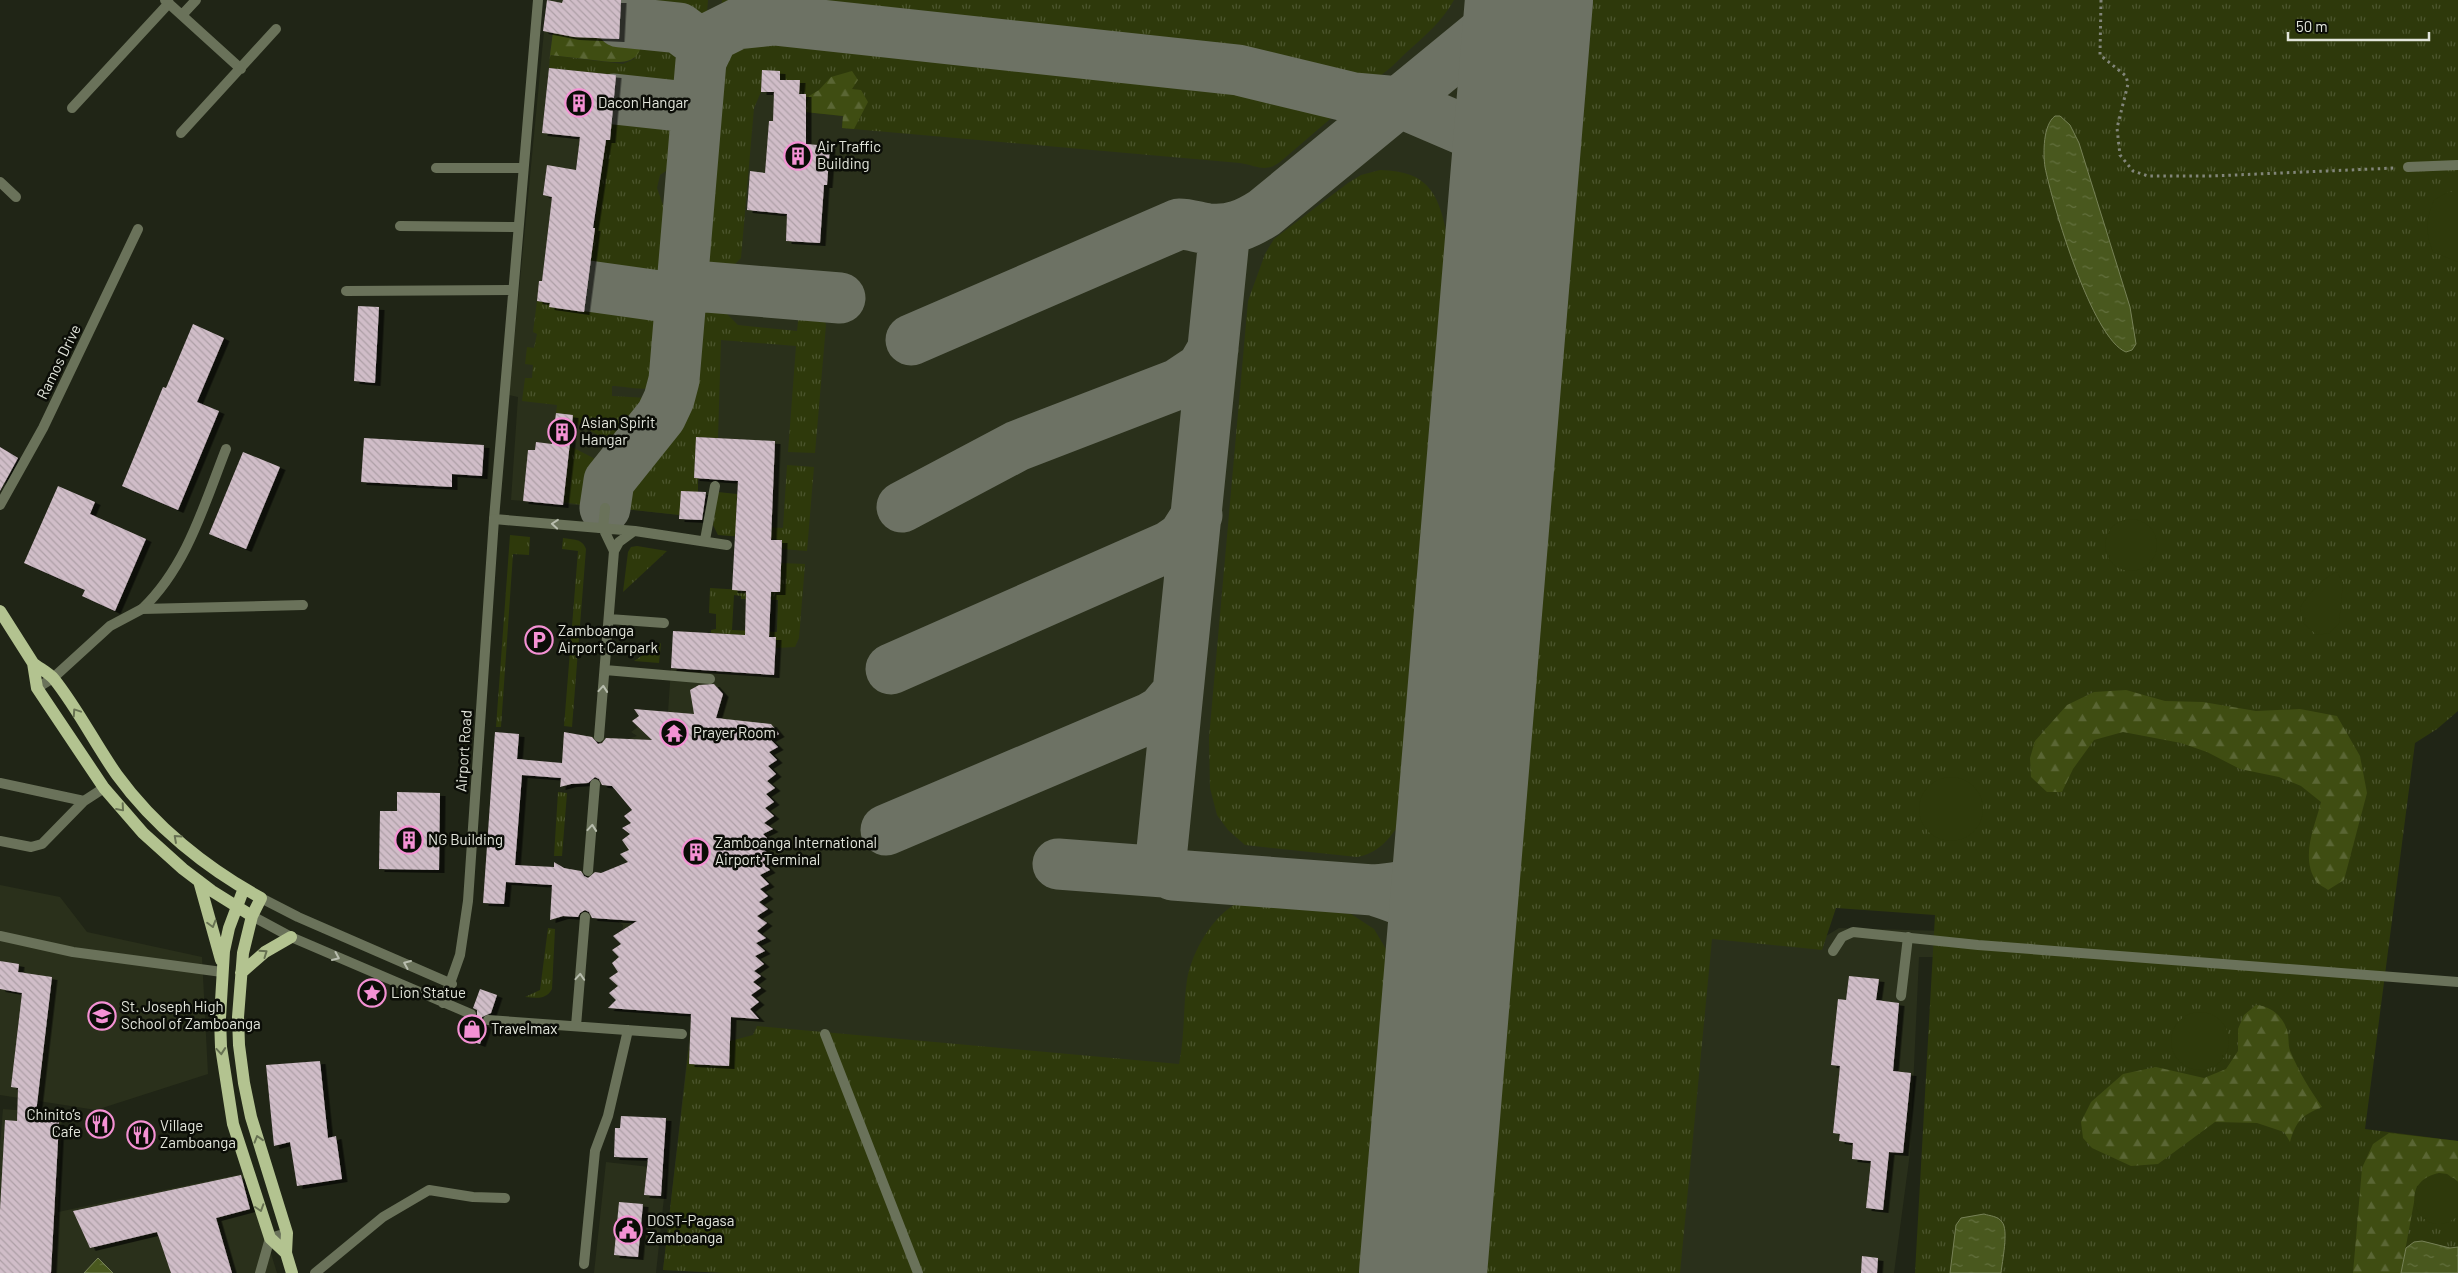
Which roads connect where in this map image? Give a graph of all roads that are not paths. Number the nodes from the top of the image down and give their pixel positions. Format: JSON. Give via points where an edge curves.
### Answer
{"nodes":[{"id":1,"x":196,"y":0,"type":"edge"},
{"id":2,"x":538,"y":0,"type":"edge"},
{"id":3,"x":167,"y":2,"type":"edge"},
{"id":4,"x":182,"y":15,"type":"junction"},
{"id":5,"x":276,"y":29,"type":"dead end"},
{"id":6,"x":240,"y":69,"type":"junction"},
{"id":7,"x":72,"y":108,"type":"dead end"},
{"id":8,"x":181,"y":133,"type":"dead end"},
{"id":9,"x":2458,"y":165,"type":"edge"},
{"id":10,"x":2408,"y":167,"type":"road end"},
{"id":11,"x":436,"y":168,"type":"dead end"},
{"id":12,"x":523,"y":168,"type":"junction"},
{"id":13,"x":0,"y":182,"type":"edge"},
{"id":14,"x":16,"y":197,"type":"dead end"},
{"id":15,"x":400,"y":226,"type":"dead end"},
{"id":16,"x":518,"y":227,"type":"junction"},
{"id":17,"x":138,"y":229,"type":"dead end"},
{"id":18,"x":346,"y":290,"type":"dead end"},
{"id":19,"x":512,"y":290,"type":"junction"},
{"id":20,"x":226,"y":449,"type":"dead end"},
{"id":21,"x":715,"y":486,"type":"dead end"},
{"id":22,"x":0,"y":505,"type":"edge"},
{"id":23,"x":605,"y":508,"type":"dead end"},
{"id":24,"x":494,"y":519,"type":"junction"},
{"id":25,"x":603,"y":528,"type":"junction"},
{"id":26,"x":635,"y":531,"type":"junction"},
{"id":27,"x":705,"y":540,"type":"junction"},
{"id":28,"x":727,"y":545,"type":"dead end"},
{"id":29,"x":614,"y":550,"type":"junction"},
{"id":30,"x":303,"y":605,"type":"dead end"},
{"id":31,"x":142,"y":608,"type":"junction"},
{"id":32,"x":0,"y":611,"type":"edge"},
{"id":33,"x":609,"y":620,"type":"junction"},
{"id":34,"x":664,"y":623,"type":"dead end"},
{"id":35,"x":33,"y":663,"type":"junction"},
{"id":36,"x":605,"y":670,"type":"junction"},
{"id":37,"x":53,"y":678,"type":"junction"},
{"id":38,"x":710,"y":679,"type":"dead end"},
{"id":39,"x":37,"y":688,"type":"junction"},
{"id":40,"x":599,"y":737,"type":"dead end"},
{"id":41,"x":0,"y":783,"type":"edge"},
{"id":42,"x":596,"y":784,"type":"dead end"},
{"id":43,"x":104,"y":788,"type":"junction"},
{"id":44,"x":84,"y":801,"type":"junction"},
{"id":45,"x":0,"y":841,"type":"edge"},
{"id":46,"x":196,"y":856,"type":"junction"},
{"id":47,"x":182,"y":869,"type":"junction"},
{"id":48,"x":588,"y":871,"type":"dead end"},
{"id":49,"x":198,"y":881,"type":"junction"},
{"id":50,"x":244,"y":888,"type":"junction"},
{"id":51,"x":261,"y":898,"type":"junction"},
{"id":52,"x":236,"y":906,"type":"junction"},
{"id":53,"x":252,"y":916,"type":"junction"},
{"id":54,"x":585,"y":917,"type":"dead end"},
{"id":55,"x":0,"y":936,"type":"edge"},
{"id":56,"x":291,"y":937,"type":"junction"},
{"id":57,"x":1908,"y":937,"type":"junction"},
{"id":58,"x":1833,"y":951,"type":"dead end"},
{"id":59,"x":222,"y":969,"type":"junction"},
{"id":60,"x":241,"y":973,"type":"junction"},
{"id":61,"x":2458,"y":982,"type":"edge"},
{"id":62,"x":452,"y":984,"type":"junction"},
{"id":63,"x":1901,"y":996,"type":"dead end"},
{"id":64,"x":443,"y":1003,"type":"junction"},
{"id":65,"x":471,"y":1014,"type":"dead end"},
{"id":66,"x":488,"y":1020,"type":"dead end"},
{"id":67,"x":576,"y":1026,"type":"junction"},
{"id":68,"x":628,"y":1030,"type":"junction"},
{"id":69,"x":682,"y":1034,"type":"dead end"},
{"id":70,"x":825,"y":1034,"type":"dead end"},
{"id":71,"x":505,"y":1198,"type":"dead end"},
{"id":72,"x":287,"y":1233,"type":"junction"},
{"id":73,"x":270,"y":1238,"type":"junction"},
{"id":74,"x":286,"y":1253,"type":"junction"},
{"id":75,"x":584,"y":1264,"type":"dead end"},
{"id":76,"x":260,"y":1273,"type":"edge"},
{"id":77,"x":292,"y":1273,"type":"edge"},
{"id":78,"x":315,"y":1273,"type":"edge"},
{"id":79,"x":918,"y":1273,"type":"edge"}],
"edges":[{"from":1,"to":4,"type":"street"},
{"from":2,"to":12,"type":"street","name":"Airport Road"},
{"from":3,"to":4,"type":"street"},
{"from":3,"to":7,"type":"street"},
{"from":4,"to":6,"type":"street"},
{"from":5,"to":6,"type":"street"},
{"from":6,"to":8,"type":"street"},
{"from":9,"to":10,"type":"street"},
{"from":11,"to":12,"type":"street"},
{"from":12,"to":16,"type":"street","name":"Airport Road"},
{"from":13,"to":14,"type":"street"},
{"from":15,"to":16,"type":"street"},
{"from":16,"to":19,"type":"street","name":"Airport Road"},
{"from":17,"to":22,"type":"street","name":"Ramos Drive","via":[[47,420]]},
{"from":18,"to":19,"type":"street"},
{"from":19,"to":24,"type":"street","name":"Airport Road"},
{"from":20,"to":31,"type":"street","via":[[188,548],[154,598]]},
{"from":21,"to":27,"type":"street"},
{"from":23,"to":25,"type":"street"},
{"from":25,"to":24,"type":"street","one_way":true},
{"from":24,"to":62,"type":"street","name":"Airport Road","via":[[468,901]]},
{"from":25,"to":26,"type":"street"},
{"from":25,"to":29,"type":"street"},
{"from":26,"to":27,"type":"street"},
{"from":26,"to":29,"type":"street","via":[[619,542]]},
{"from":27,"to":28,"type":"street"},
{"from":29,"to":33,"type":"street"},
{"from":30,"to":31,"type":"street"},
{"from":31,"to":37,"type":"street","via":[[110,626]]},
{"from":32,"to":35,"type":"main road"},
{"from":33,"to":34,"type":"street"},
{"from":33,"to":36,"type":"street"},
{"from":35,"to":37,"type":"main road"},
{"from":35,"to":39,"type":"main road"},
{"from":36,"to":38,"type":"street"},
{"from":40,"to":36,"type":"street","one_way":true},
{"from":37,"to":39,"type":"street"},
{"from":46,"to":37,"type":"main road","one_way":true,"via":[[157,820],[118,776]]},
{"from":39,"to":43,"type":"main road"},
{"from":41,"to":44,"type":"street"},
{"from":48,"to":42,"type":"street","one_way":true},
{"from":43,"to":44,"type":"street"},
{"from":43,"to":47,"type":"main road","one_way":true},
{"from":44,"to":45,"type":"street","via":[[42,844],[31,847]]},
{"from":46,"to":47,"type":"main road"},
{"from":46,"to":50,"type":"main road"},
{"from":47,"to":49,"type":"main road"},
{"from":49,"to":52,"type":"main road"},
{"from":49,"to":59,"type":"main road","one_way":true},
{"from":50,"to":51,"type":"main road"},
{"from":50,"to":52,"type":"main road"},
{"from":51,"to":53,"type":"main road"},
{"from":62,"to":51,"type":"street","one_way":true},
{"from":52,"to":53,"type":"main road"},
{"from":52,"to":59,"type":"main road"},
{"from":53,"to":56,"type":"street"},
{"from":53,"to":60,"type":"main road"},
{"from":67,"to":54,"type":"street","one_way":true},
{"from":55,"to":59,"type":"street","via":[[73,952]]},
{"from":60,"to":56,"type":"main road","one_way":true,"via":[[265,952]]},
{"from":56,"to":64,"type":"street","one_way":true},
{"from":57,"to":58,"type":"street","via":[[1853,932],[1842,937]]},
{"from":57,"to":61,"type":"street"},
{"from":57,"to":63,"type":"street"},
{"from":59,"to":73,"type":"main road","one_way":true,"via":[[221,1047],[225,1085],[233,1124]]},
{"from":72,"to":60,"type":"main road","one_way":true,"via":[[251,1117],[244,1083],[238,1017]]},
{"from":62,"to":64,"type":"street","name":"Airport Road"},
{"from":64,"to":65,"type":"street"},
{"from":66,"to":67,"type":"street"},
{"from":67,"to":68,"type":"street"},
{"from":68,"to":69,"type":"street"},
{"from":68,"to":75,"type":"street","via":[[608,1116],[595,1151]]},
{"from":70,"to":79,"type":"street"},
{"from":71,"to":78,"type":"street","via":[[429,1190],[383,1217]]},
{"from":72,"to":73,"type":"street"},
{"from":72,"to":74,"type":"main road"},
{"from":73,"to":74,"type":"main road"},
{"from":73,"to":76,"type":"street"},
{"from":74,"to":77,"type":"main road"}]}
